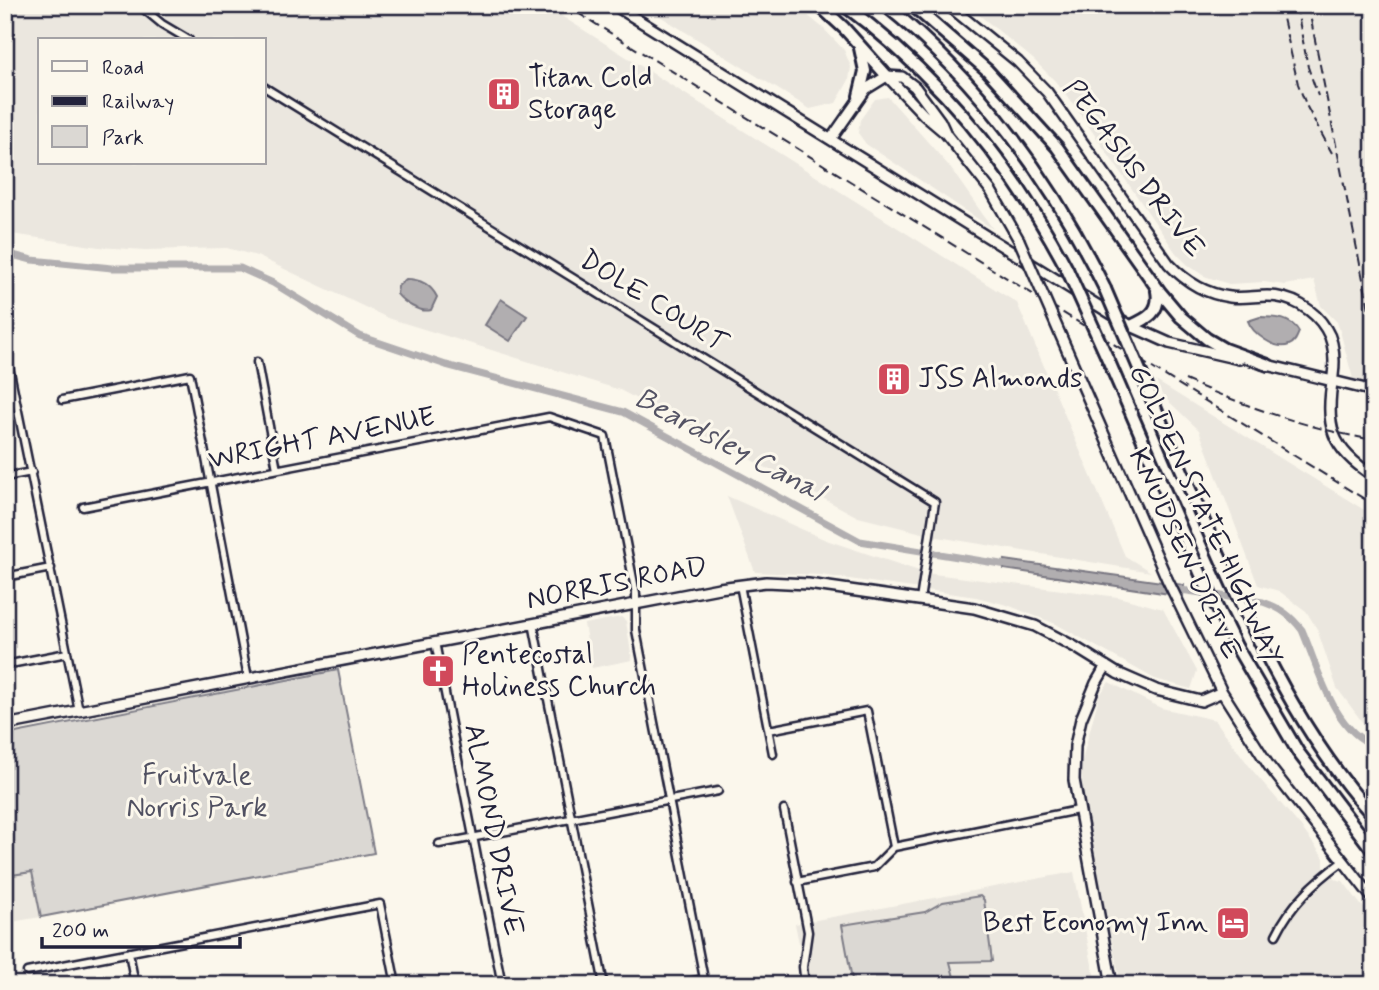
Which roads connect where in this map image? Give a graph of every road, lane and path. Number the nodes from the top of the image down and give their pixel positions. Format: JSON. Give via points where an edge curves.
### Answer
{"nodes":[{"id":1,"x":139,"y":5,"type":"edge"},
{"id":2,"x":614,"y":5,"type":"edge"},
{"id":3,"x":819,"y":5,"type":"edge"},
{"id":4,"x":844,"y":5,"type":"edge"},
{"id":5,"x":885,"y":5,"type":"edge"},
{"id":6,"x":912,"y":5,"type":"edge"},
{"id":7,"x":948,"y":5,"type":"edge"},
{"id":8,"x":186,"y":38,"type":"edge"},
{"id":9,"x":857,"y":42,"type":"junction"},
{"id":10,"x":887,"y":76,"type":"junction"},
{"id":11,"x":266,"y":88,"type":"edge"},
{"id":12,"x":859,"y":96,"type":"junction"},
{"id":13,"x":831,"y":139,"type":"junction"},
{"id":14,"x":1154,"y":285,"type":"junction"},
{"id":15,"x":1131,"y":326,"type":"junction"},
{"id":16,"x":5,"y":347,"type":"edge"},
{"id":17,"x":257,"y":362,"type":"dead end"},
{"id":18,"x":1268,"y":365,"type":"junction"},
{"id":19,"x":1332,"y":380,"type":"junction"},
{"id":20,"x":14,"y":389,"type":"junction"},
{"id":21,"x":5,"y":391,"type":"edge"},
{"id":22,"x":1374,"y":391,"type":"edge"},
{"id":23,"x":62,"y":400,"type":"dead end"},
{"id":24,"x":277,"y":469,"type":"junction"},
{"id":25,"x":32,"y":472,"type":"junction"},
{"id":26,"x":1374,"y":476,"type":"edge"},
{"id":27,"x":5,"y":477,"type":"edge"},
{"id":28,"x":211,"y":482,"type":"junction"},
{"id":29,"x":83,"y":507,"type":"dead end"},
{"id":30,"x":51,"y":568,"type":"junction"},
{"id":31,"x":5,"y":576,"type":"edge"},
{"id":32,"x":740,"y":584,"type":"junction"},
{"id":33,"x":920,"y":600,"type":"junction"},
{"id":34,"x":637,"y":604,"type":"junction"},
{"id":35,"x":533,"y":624,"type":"junction"},
{"id":36,"x":435,"y":642,"type":"junction"},
{"id":37,"x":67,"y":653,"type":"junction"},
{"id":38,"x":5,"y":665,"type":"edge"},
{"id":39,"x":1106,"y":666,"type":"junction"},
{"id":40,"x":248,"y":678,"type":"junction"},
{"id":41,"x":1222,"y":692,"type":"junction"},
{"id":42,"x":79,"y":711,"type":"junction"},
{"id":43,"x":5,"y":725,"type":"edge"},
{"id":44,"x":769,"y":730,"type":"junction"},
{"id":45,"x":773,"y":754,"type":"dead end"},
{"id":46,"x":718,"y":791,"type":"dead end"},
{"id":47,"x":669,"y":801,"type":"junction"},
{"id":48,"x":784,"y":810,"type":"dead end"},
{"id":49,"x":1078,"y":810,"type":"junction"},
{"id":50,"x":1374,"y":817,"type":"edge"},
{"id":51,"x":571,"y":820,"type":"junction"},
{"id":52,"x":473,"y":838,"type":"junction"},
{"id":53,"x":439,"y":844,"type":"dead end"},
{"id":54,"x":894,"y":847,"type":"junction"},
{"id":55,"x":1374,"y":852,"type":"edge"},
{"id":56,"x":1342,"y":862,"type":"junction"},
{"id":57,"x":797,"y":882,"type":"junction"},
{"id":58,"x":1374,"y":901,"type":"edge"},
{"id":59,"x":1276,"y":935,"type":"dead end"},
{"id":60,"x":129,"y":952,"type":"junction"},
{"id":61,"x":27,"y":972,"type":"dead end"},
{"id":62,"x":135,"y":985,"type":"edge"},
{"id":63,"x":396,"y":985,"type":"edge"},
{"id":64,"x":502,"y":985,"type":"edge"},
{"id":65,"x":604,"y":985,"type":"edge"},
{"id":66,"x":673,"y":985,"type":"edge"},
{"id":67,"x":805,"y":985,"type":"edge"},
{"id":68,"x":1112,"y":985,"type":"edge"}],
"edges":[{"from":1,"to":8,"type":"street"},
{"from":2,"to":13,"type":"street","name":"GOLDEN STATE HIGHWAY"},
{"from":3,"to":9,"type":"highway"},
{"from":4,"to":55,"type":"highway","name":"GOLDEN STATE HIGHWAY","bridge":true,"via":[[921,69],[962,112],[1038,215],[1067,269],[1220,614],[1282,727]]},
{"from":5,"to":50,"type":"highway","name":"GOLDEN STATE HIGHWAY","bridge":true,"via":[[995,114],[1063,210],[1105,289],[1246,617],[1306,724]]},
{"from":6,"to":14,"type":"highway","via":[[987,70],[1057,147]]},
{"from":7,"to":19,"type":"street","name":"PEGASUS DRIVE","via":[[1048,92],[1178,274],[1209,292],[1233,298],[1278,297],[1313,313],[1332,343]]},
{"from":9,"to":10,"type":"highway"},
{"from":9,"to":12,"type":"highway","via":[[865,71]]},
{"from":10,"to":12,"type":"street"},
{"from":10,"to":41,"type":"street","name":"KNUDSEN DRIVE","bridge":true,"via":[[946,134],[991,191],[1019,240],[1167,579]]},
{"from":11,"to":33,"type":"street","name":"DOLE COURT","via":[[935,502]]},
{"from":12,"to":13,"type":"street"},
{"from":13,"to":15,"type":"street","name":"GOLDEN STATE HIGHWAY"},
{"from":14,"to":15,"type":"highway","via":[[1156,308]]},
{"from":14,"to":18,"type":"highway","via":[[1181,317],[1208,339],[1238,356]]},
{"from":15,"to":18,"type":"street","via":[[1169,343]]},
{"from":16,"to":20,"type":"street"},
{"from":17,"to":24,"type":"street"},
{"from":18,"to":19,"type":"street"},
{"from":19,"to":22,"type":"street"},
{"from":19,"to":26,"type":"street","name":"PEGASUS DRIVE","via":[[1330,423],[1336,442]]},
{"from":20,"to":21,"type":"street"},
{"from":20,"to":25,"type":"street"},
{"from":23,"to":28,"type":"street","via":[[190,375]]},
{"from":24,"to":28,"type":"street","name":"WRIGHT AVENUE"},
{"from":24,"to":34,"type":"street","name":"WRIGHT AVENUE","via":[[549,417],[606,436]]},
{"from":25,"to":27,"type":"street"},
{"from":25,"to":30,"type":"street"},
{"from":28,"to":29,"type":"street","name":"WRIGHT AVENUE"},
{"from":28,"to":40,"type":"street"},
{"from":30,"to":31,"type":"street"},
{"from":30,"to":37,"type":"street"},
{"from":32,"to":33,"type":"street","name":"NORRIS ROAD","via":[[808,584]]},
{"from":32,"to":34,"type":"street","name":"NORRIS ROAD"},
{"from":32,"to":44,"type":"street"},
{"from":33,"to":39,"type":"street","name":"NORRIS ROAD","via":[[1015,619],[1054,635]]},
{"from":34,"to":35,"type":"street","name":"NORRIS ROAD"},
{"from":34,"to":47,"type":"street","via":[[636,631]]},
{"from":35,"to":36,"type":"street","name":"NORRIS ROAD"},
{"from":35,"to":51,"type":"street"},
{"from":36,"to":40,"type":"street","name":"NORRIS ROAD"},
{"from":36,"to":52,"type":"street","name":"ALMOND DRIVE"},
{"from":37,"to":38,"type":"street"},
{"from":37,"to":42,"type":"street"},
{"from":39,"to":41,"type":"street","name":"NORRIS ROAD","via":[[1177,696],[1201,701]]},
{"from":39,"to":49,"type":"street","via":[[1078,730],[1074,765]]},
{"from":40,"to":42,"type":"street","name":"NORRIS ROAD"},
{"from":41,"to":56,"type":"street","name":"KNUDSEN DRIVE","via":[[1269,766]]},
{"from":42,"to":43,"type":"street","name":"NORRIS ROAD"},
{"from":44,"to":45,"type":"street"},
{"from":44,"to":54,"type":"street","via":[[867,711]]},
{"from":46,"to":47,"type":"street"},
{"from":47,"to":51,"type":"street"},
{"from":47,"to":66,"type":"street","via":[[704,979]]},
{"from":48,"to":57,"type":"street"},
{"from":49,"to":54,"type":"street"},
{"from":49,"to":68,"type":"street"},
{"from":51,"to":52,"type":"street"},
{"from":51,"to":65,"type":"street"},
{"from":52,"to":53,"type":"street"},
{"from":52,"to":64,"type":"street","name":"ALMOND DRIVE"},
{"from":54,"to":57,"type":"street","via":[[874,867]]},
{"from":56,"to":58,"type":"street","name":"KNUDSEN DRIVE"},
{"from":56,"to":59,"type":"street","via":[[1300,899]]},
{"from":57,"to":67,"type":"street","via":[[808,932]]},
{"from":60,"to":61,"type":"street"},
{"from":60,"to":62,"type":"street"},
{"from":60,"to":63,"type":"street","via":[[380,904]]}]}
